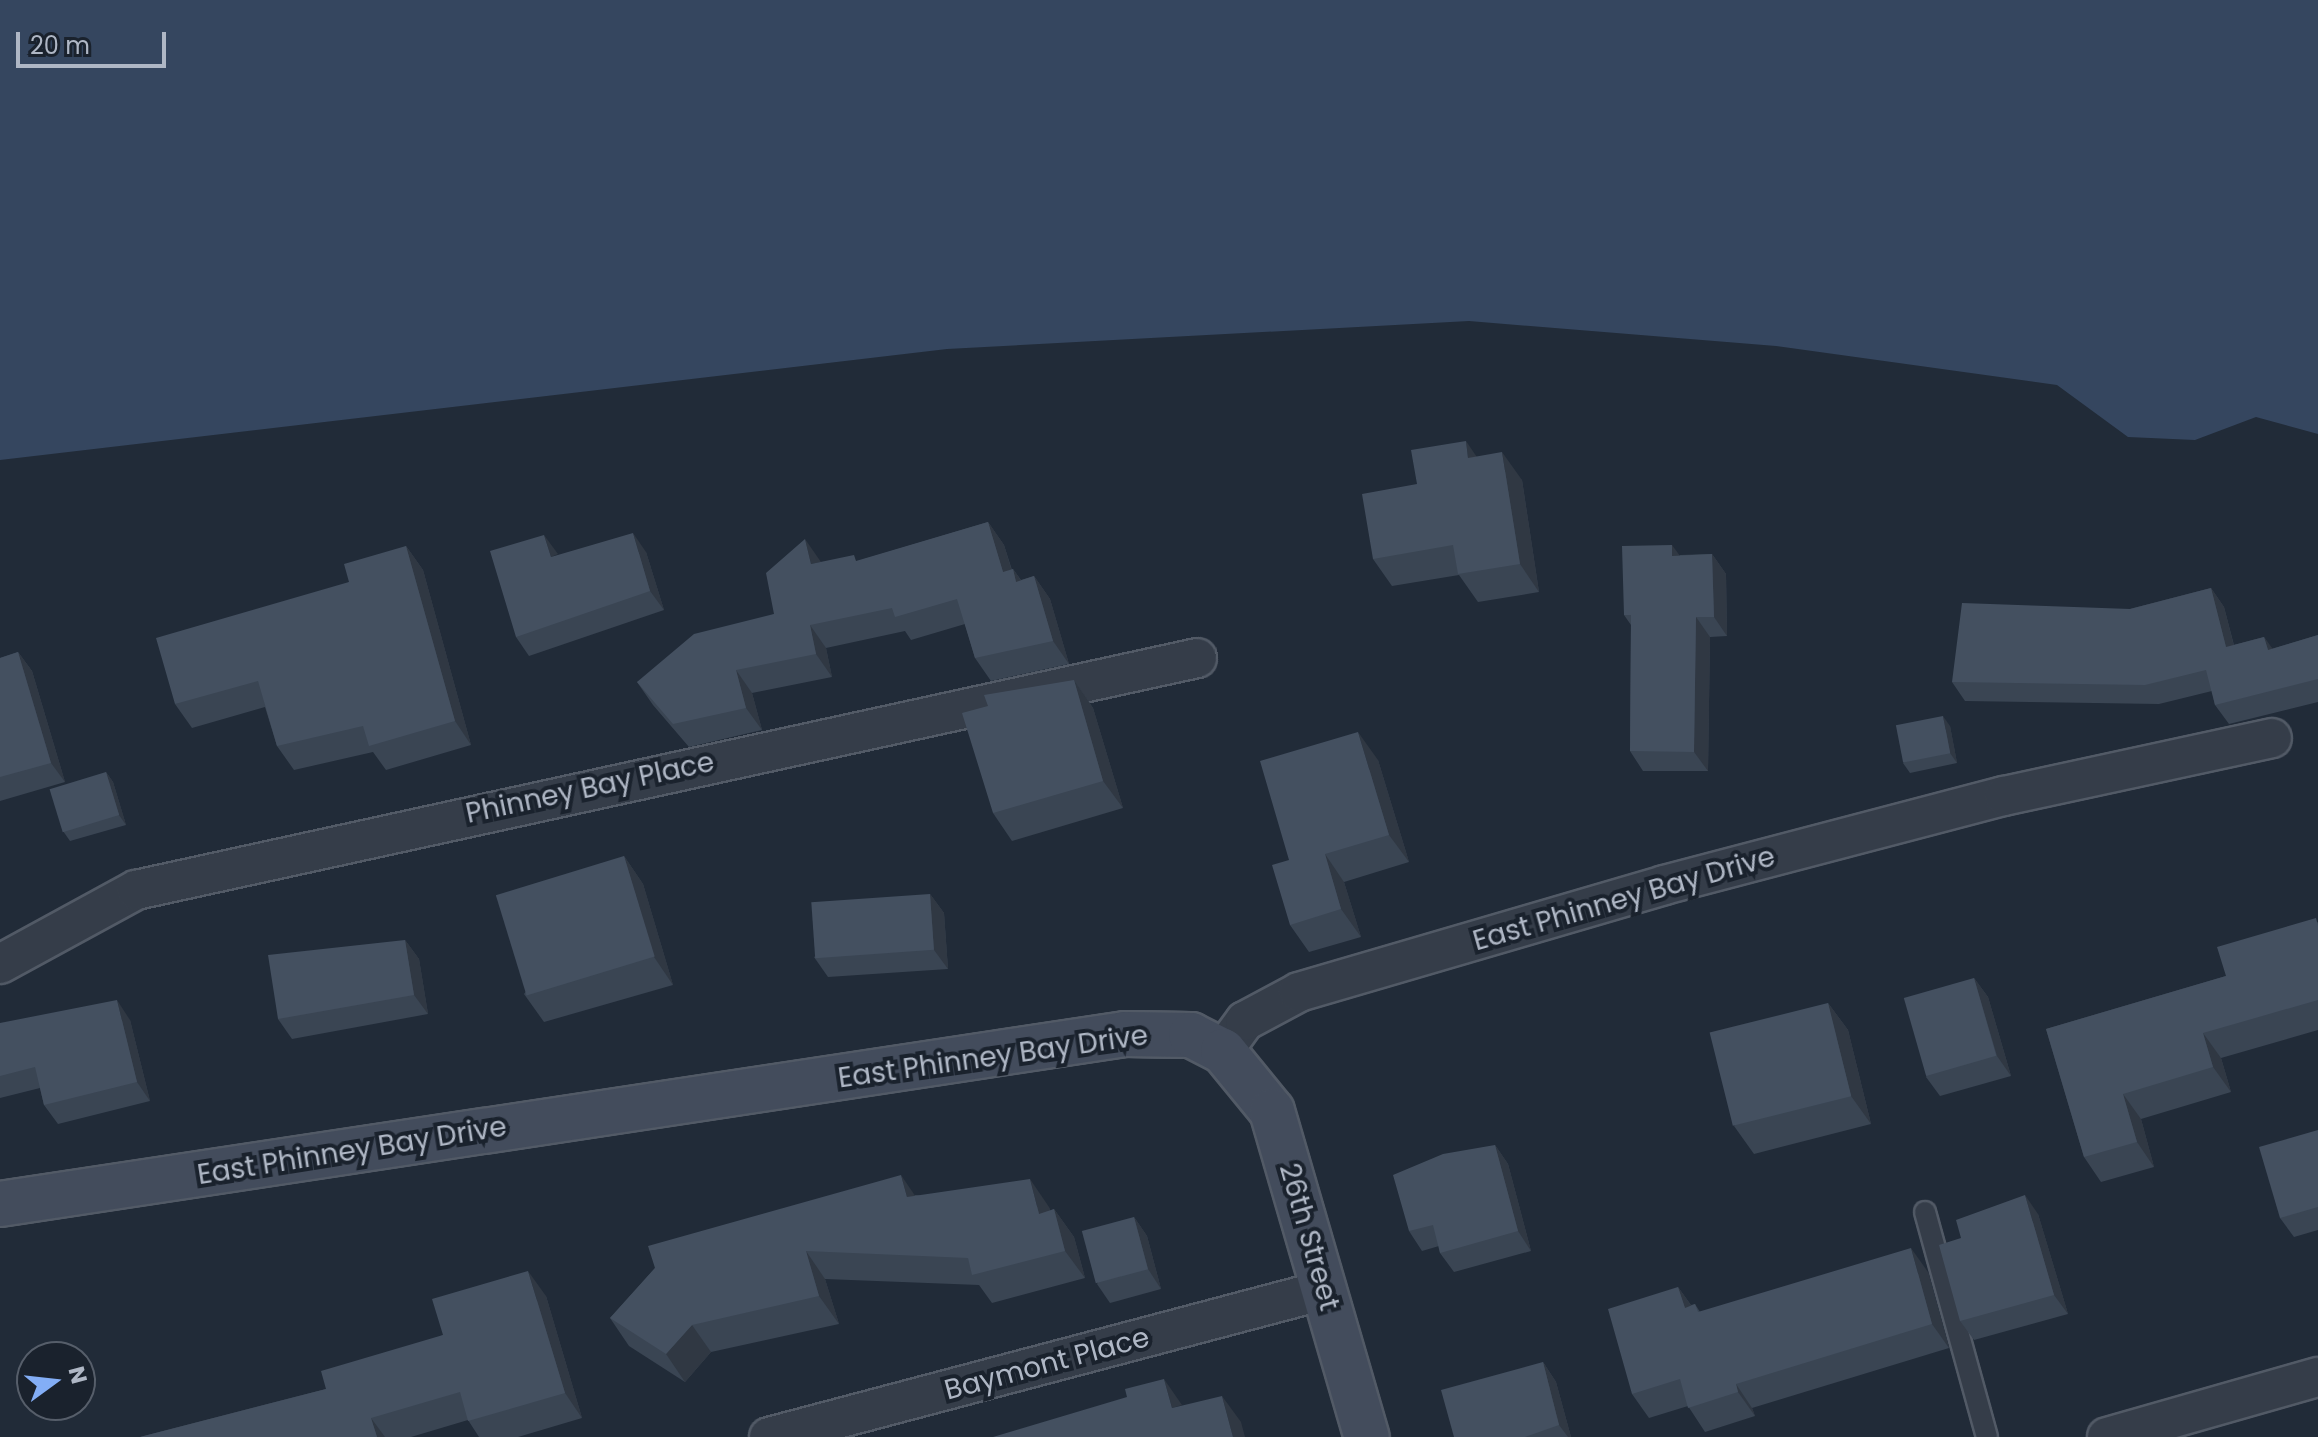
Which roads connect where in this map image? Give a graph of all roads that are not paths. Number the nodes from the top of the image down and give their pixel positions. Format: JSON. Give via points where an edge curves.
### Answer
{"nodes":[{"id":1,"x":1197,"y":658,"type":"dead end"},
{"id":2,"x":2272,"y":738,"type":"dead end"},
{"id":3,"x":0,"y":964,"type":"edge"},
{"id":4,"x":1223,"y":1051,"type":"junction"},
{"id":5,"x":0,"y":1204,"type":"edge"},
{"id":6,"x":1925,"y":1212,"type":"dead end"},
{"id":7,"x":1324,"y":1290,"type":"junction"},
{"id":8,"x":2318,"y":1377,"type":"edge"},
{"id":9,"x":769,"y":1437,"type":"edge"},
{"id":10,"x":1367,"y":1437,"type":"edge"},
{"id":11,"x":1987,"y":1437,"type":"edge"},
{"id":12,"x":2107,"y":1437,"type":"edge"}],
"edges":[{"from":1,"to":3,"type":"street","name":"Phinney Bay Place","via":[[136,890]]},
{"from":2,"to":4,"type":"street","name":"East Phinney Bay Drive","via":[[2004,796],[1694,877],[1314,987],[1245,1021]]},
{"from":4,"to":5,"type":"street","name":"East Phinney Bay Drive","via":[[1191,1035],[1125,1034]]},
{"from":4,"to":7,"type":"street","name":"26th Street","via":[[1272,1111]]},
{"from":6,"to":11,"type":"lane"},
{"from":7,"to":9,"type":"street","name":"Baymont Place"},
{"from":7,"to":10,"type":"street","name":"26th Street"},
{"from":8,"to":12,"type":"street"}]}
